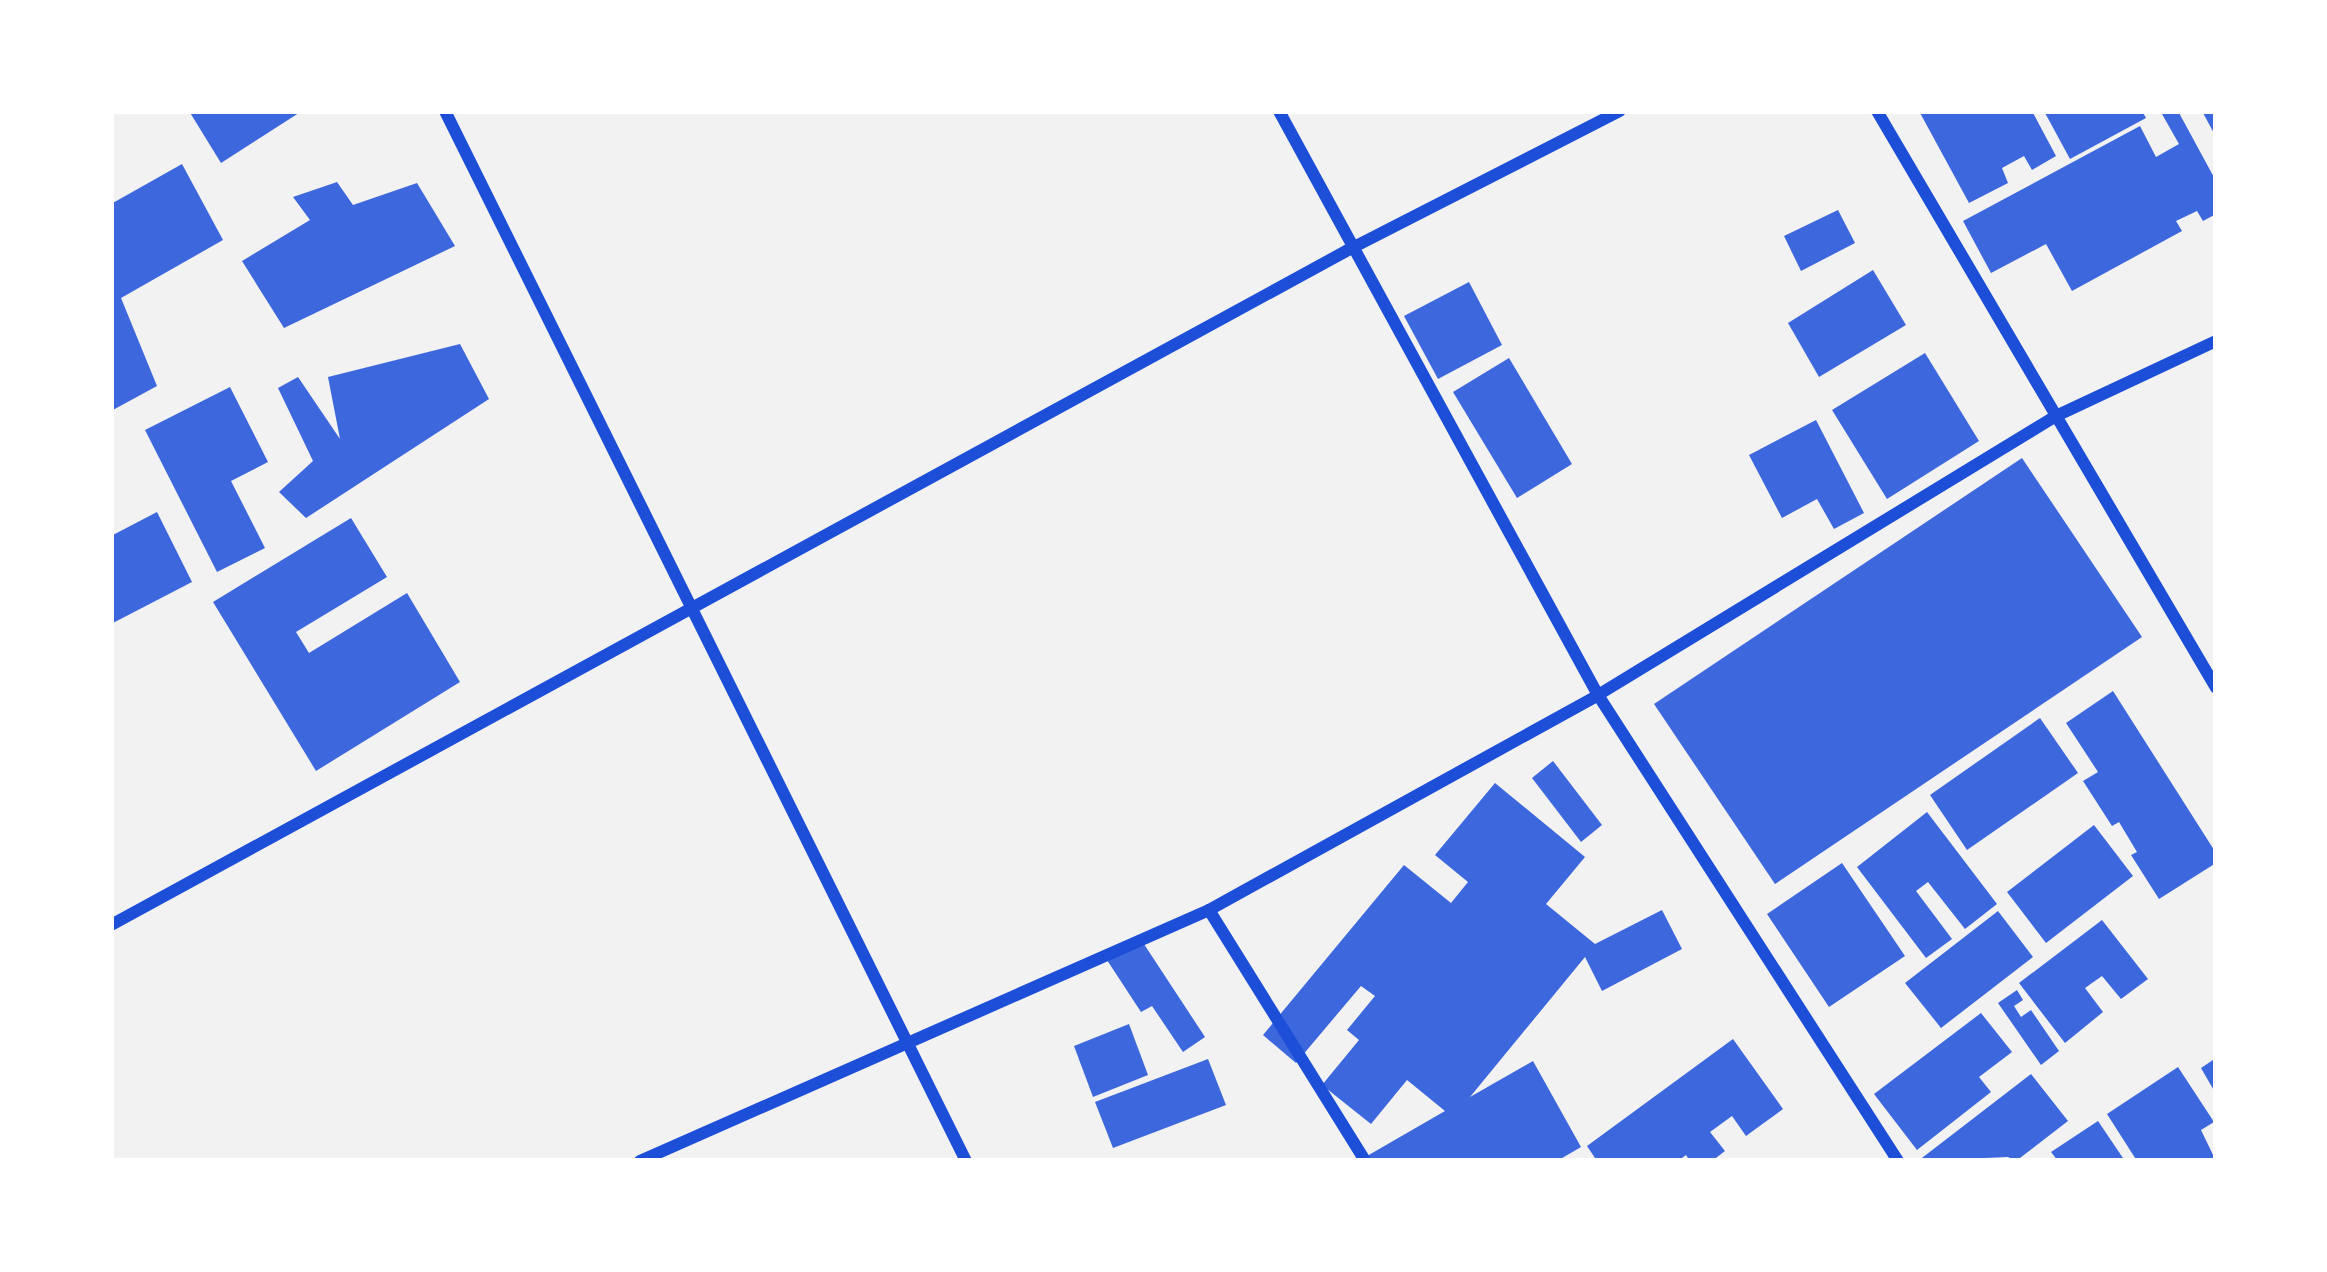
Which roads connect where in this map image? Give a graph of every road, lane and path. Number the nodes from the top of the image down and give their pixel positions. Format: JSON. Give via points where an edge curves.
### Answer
{"nodes":[{"id":1,"x":445,"y":111,"type":"edge"},
{"id":2,"x":1279,"y":111,"type":"edge"},
{"id":3,"x":1620,"y":111,"type":"edge"},
{"id":4,"x":1877,"y":111,"type":"edge"},
{"id":5,"x":1350,"y":249,"type":"junction"},
{"id":6,"x":2216,"y":341,"type":"edge"},
{"id":7,"x":2056,"y":416,"type":"junction"},
{"id":8,"x":690,"y":612,"type":"junction"},
{"id":9,"x":2216,"y":688,"type":"edge"},
{"id":10,"x":1598,"y":695,"type":"junction"},
{"id":11,"x":1209,"y":910,"type":"junction"},
{"id":12,"x":111,"y":925,"type":"edge"},
{"id":13,"x":906,"y":1045,"type":"junction"},
{"id":14,"x":640,"y":1161,"type":"edge"},
{"id":15,"x":966,"y":1161,"type":"edge"},
{"id":16,"x":1364,"y":1161,"type":"edge"},
{"id":17,"x":1898,"y":1161,"type":"edge"}],
"edges":[{"from":1,"to":8,"type":"street"},
{"from":2,"to":5,"type":"street"},
{"from":3,"to":5,"type":"street"},
{"from":4,"to":7,"type":"street"},
{"from":5,"to":8,"type":"street"},
{"from":5,"to":10,"type":"street"},
{"from":6,"to":7,"type":"street"},
{"from":7,"to":9,"type":"street"},
{"from":7,"to":10,"type":"street"},
{"from":8,"to":12,"type":"street"},
{"from":8,"to":13,"type":"street"},
{"from":10,"to":11,"type":"street"},
{"from":10,"to":17,"type":"street"},
{"from":11,"to":13,"type":"street"},
{"from":11,"to":16,"type":"street"},
{"from":13,"to":14,"type":"street"},
{"from":13,"to":15,"type":"street"}]}
